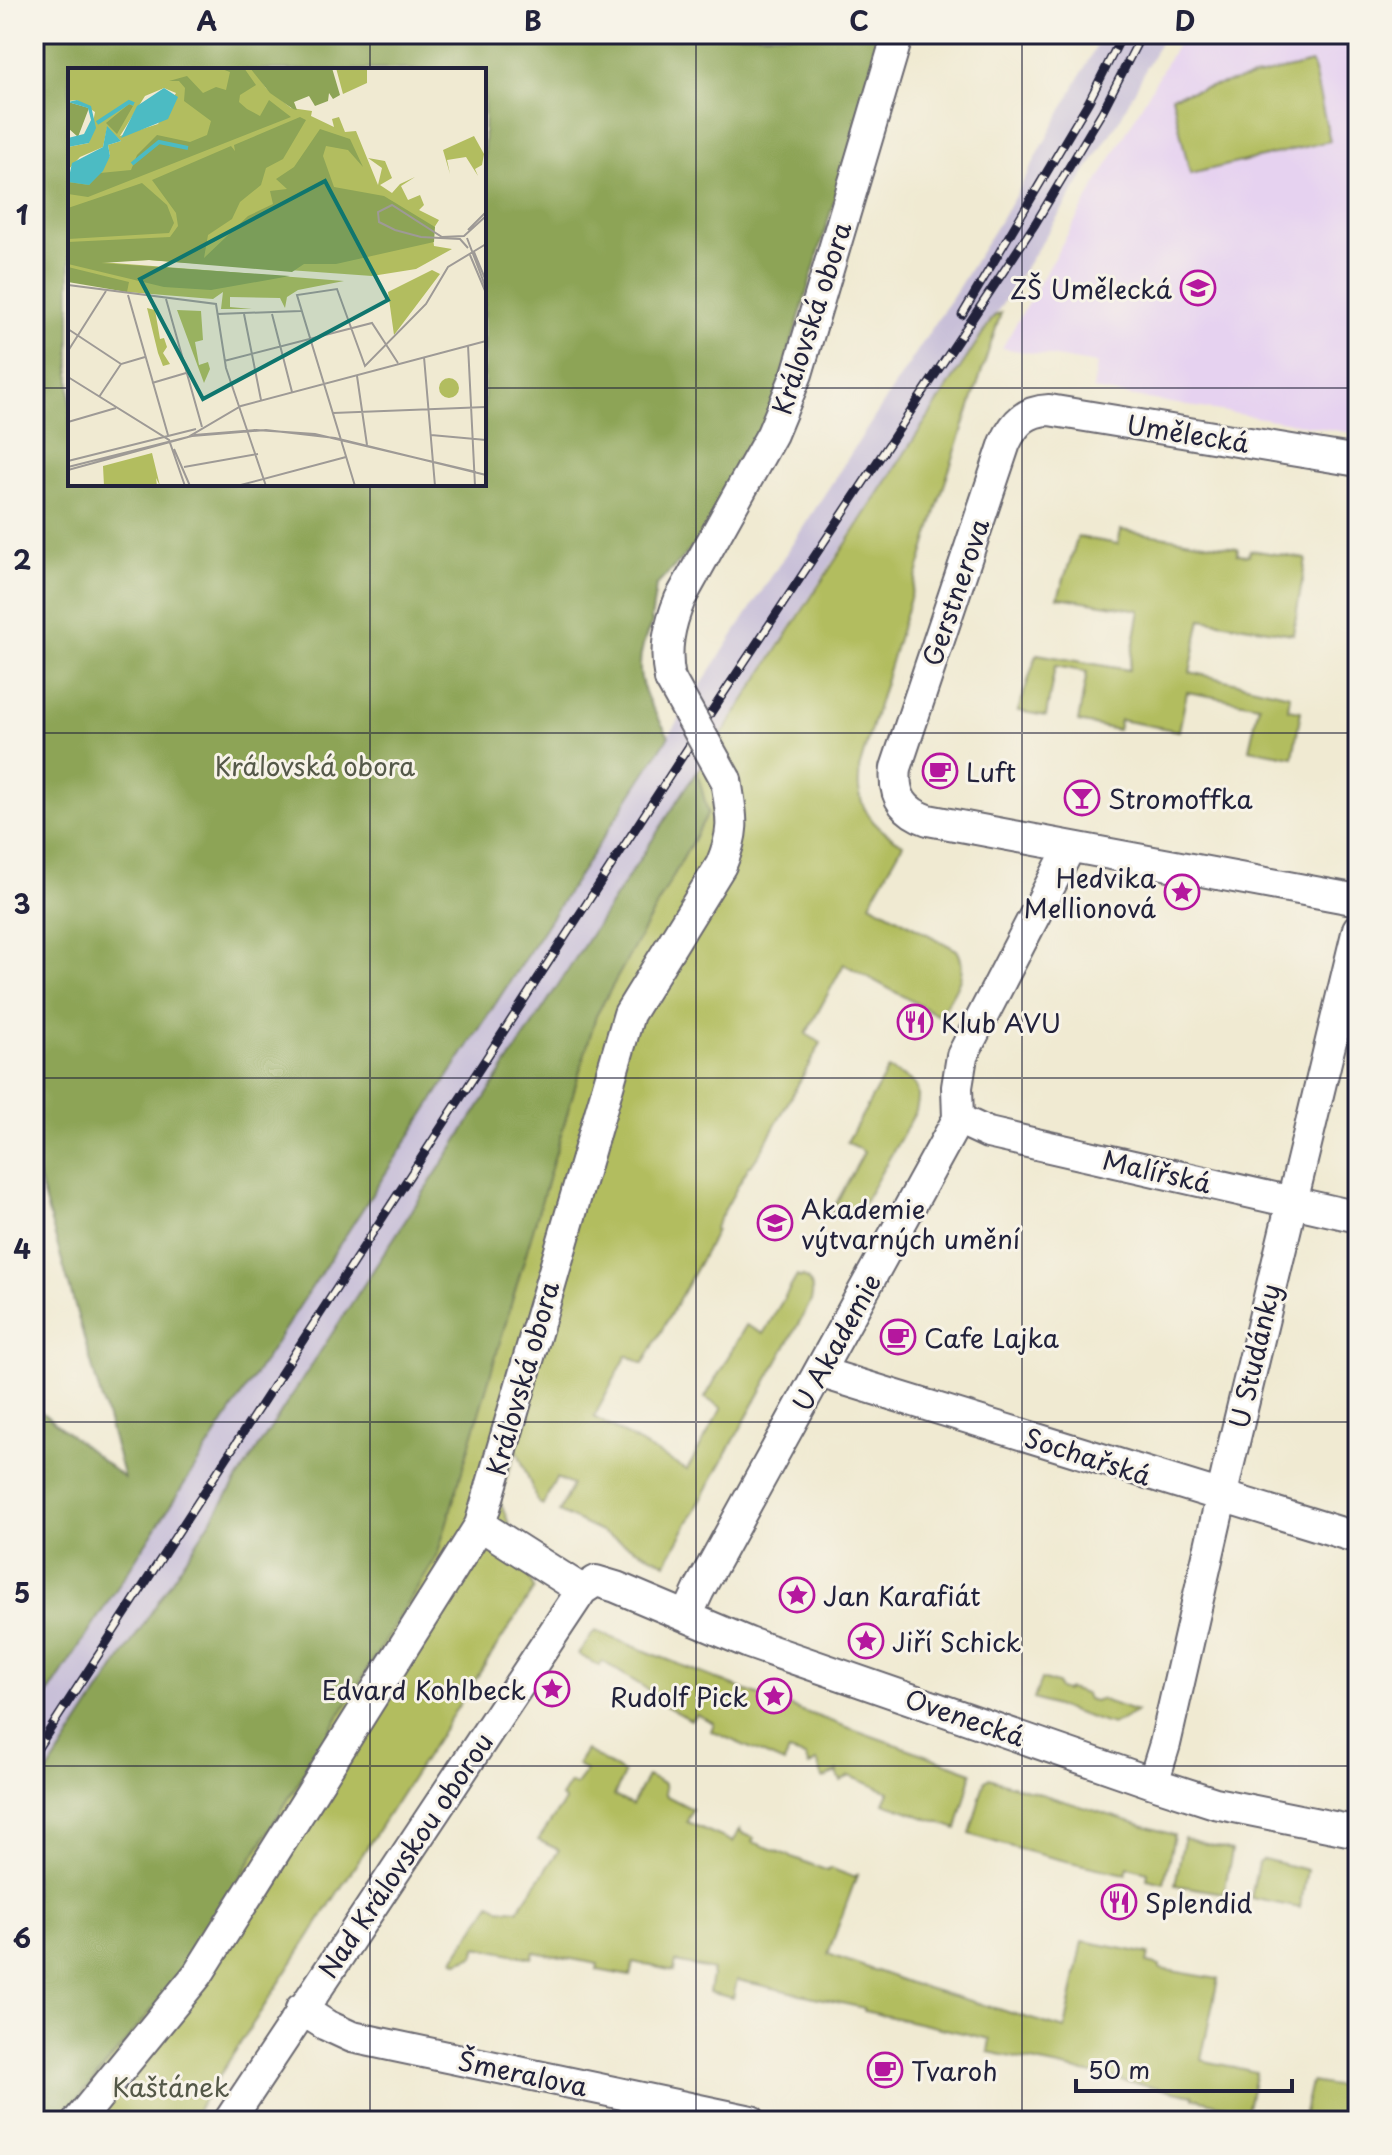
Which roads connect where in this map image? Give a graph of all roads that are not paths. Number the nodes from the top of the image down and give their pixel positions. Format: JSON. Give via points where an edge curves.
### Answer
{"nodes":[{"id":1,"x":898,"y":34,"type":"edge"},
{"id":2,"x":1020,"y":419,"type":"joint"},
{"id":3,"x":1358,"y":461,"type":"edge"},
{"id":4,"x":1070,"y":847,"type":"junction"},
{"id":5,"x":1358,"y":900,"type":"edge"},
{"id":6,"x":1358,"y":929,"type":"edge"},
{"id":7,"x":958,"y":1119,"type":"junction"},
{"id":8,"x":1292,"y":1202,"type":"junction"},
{"id":9,"x":1358,"y":1217,"type":"edge"},
{"id":10,"x":819,"y":1372,"type":"junction"},
{"id":11,"x":1222,"y":1496,"type":"junction"},
{"id":12,"x":480,"y":1525,"type":"junction"},
{"id":13,"x":1358,"y":1538,"type":"edge"},
{"id":14,"x":582,"y":1590,"type":"junction"},
{"id":15,"x":687,"y":1616,"type":"junction"},
{"id":16,"x":1153,"y":1783,"type":"junction"},
{"id":17,"x":1358,"y":1832,"type":"edge"},
{"id":18,"x":301,"y":2009,"type":"junction"},
{"id":19,"x":78,"y":2121,"type":"edge"},
{"id":20,"x":229,"y":2121,"type":"edge"},
{"id":21,"x":751,"y":2121,"type":"edge"}],
"edges":[{"from":1,"to":12,"type":"street","name":"Královská obora","bridge":true,"via":[[797,374],[772,434],[671,621],[666,658],[670,679],[726,780],[731,840],[721,865],[629,1014]]},
{"from":2,"to":3,"type":"street","name":"Umělecká","via":[[1049,410]]},
{"from":2,"to":4,"type":"street","name":"Gerstnerova","via":[[1005,443],[896,768],[896,792],[914,815]]},
{"from":4,"to":5,"type":"street"},
{"from":4,"to":7,"type":"street","name":"U Akademie","via":[[962,1056]]},
{"from":6,"to":8,"type":"street","name":"U Studánky"},
{"from":7,"to":8,"type":"street","name":"Malířská","via":[[988,1133]]},
{"from":7,"to":10,"type":"street","name":"U Akademie"},
{"from":8,"to":9,"type":"street","name":"Malířská"},
{"from":8,"to":11,"type":"street","name":"U Studánky"},
{"from":10,"to":11,"type":"street","name":"Sochařská"},
{"from":10,"to":15,"type":"street","name":"U Akademie"},
{"from":11,"to":13,"type":"street","name":"Sochařská"},
{"from":11,"to":16,"type":"street","name":"U Studánky"},
{"from":12,"to":14,"type":"street"},
{"from":12,"to":19,"type":"street","name":"Královská obora","via":[[198,1974]]},
{"from":14,"to":15,"type":"street","name":"Ovenecká","via":[[601,1581]]},
{"from":14,"to":18,"type":"street","name":"Nad Královskou oborou"},
{"from":15,"to":16,"type":"street","name":"Ovenecká","via":[[749,1643]]},
{"from":16,"to":17,"type":"street","name":"Ovenecká","via":[[1215,1803]]},
{"from":18,"to":20,"type":"street","name":"Nad Královskou oborou"},
{"from":18,"to":21,"type":"street","name":"Šmeralova","via":[[352,2037]]}]}
